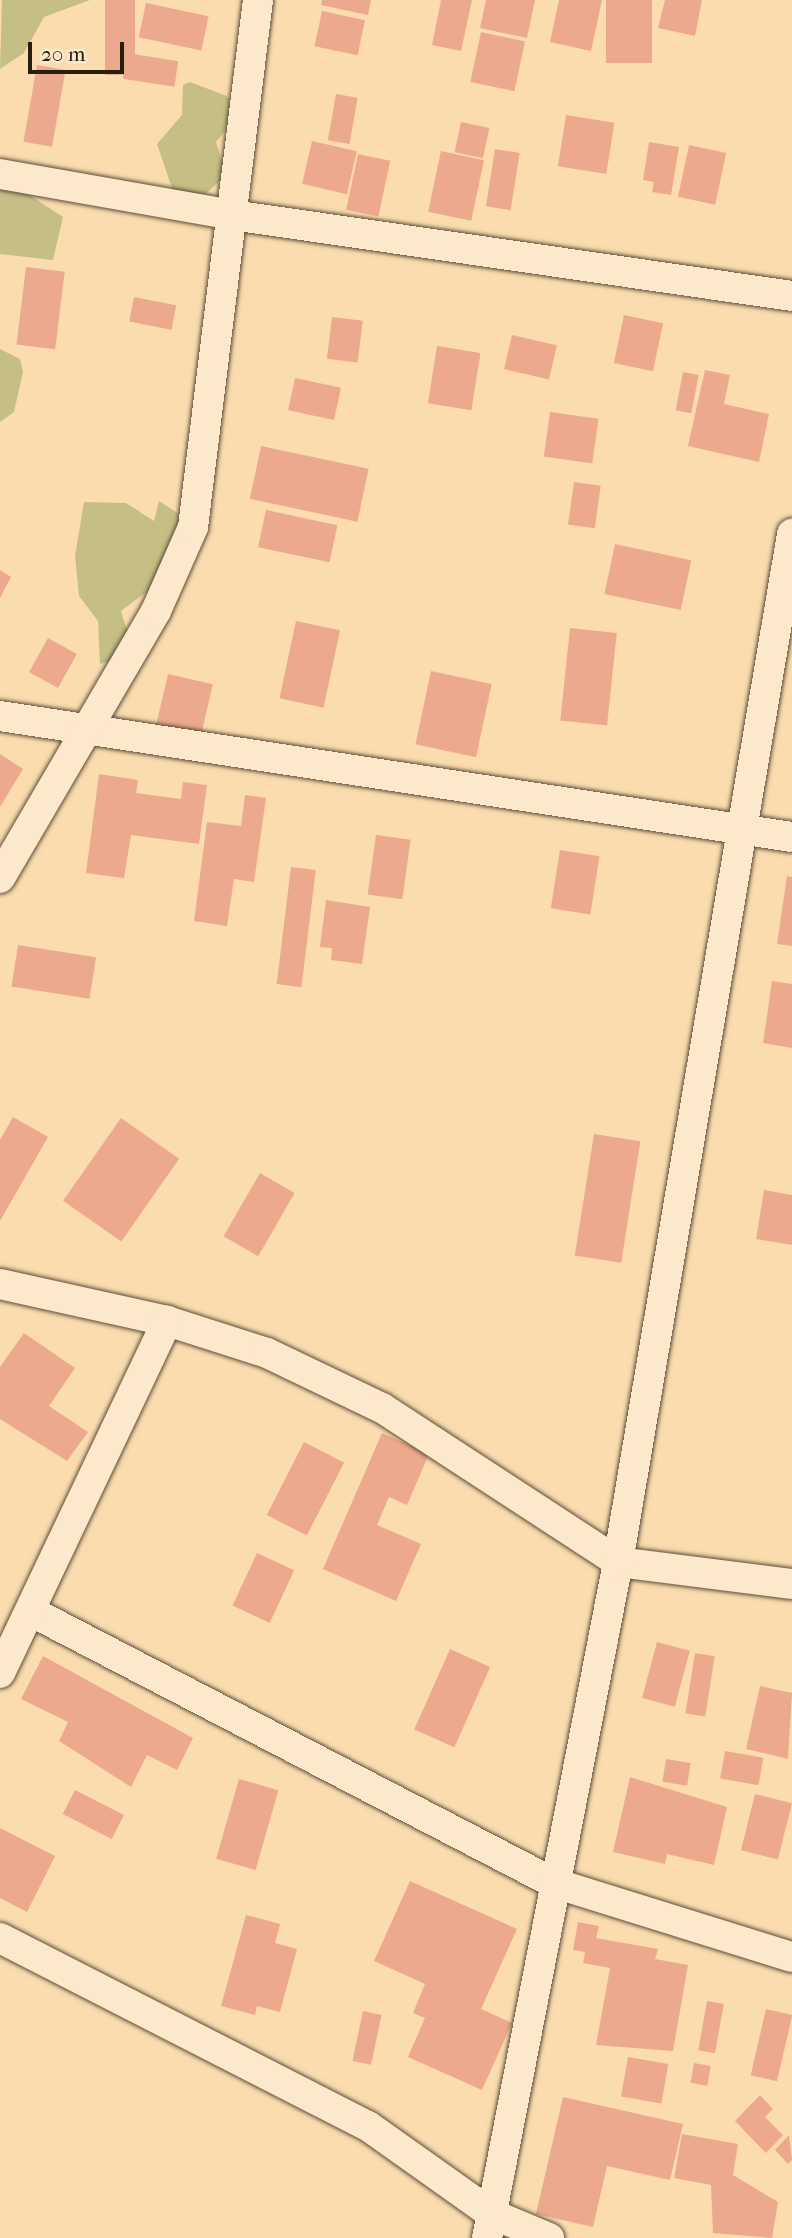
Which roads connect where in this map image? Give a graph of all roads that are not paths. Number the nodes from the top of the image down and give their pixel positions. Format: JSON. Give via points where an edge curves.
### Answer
{"nodes":[{"id":1,"x":258,"y":0,"type":"edge"},
{"id":2,"x":0,"y":174,"type":"edge"},
{"id":3,"x":232,"y":215,"type":"junction"},
{"id":4,"x":792,"y":296,"type":"edge"},
{"id":5,"x":792,"y":534,"type":"edge"},
{"id":6,"x":0,"y":716,"type":"edge"},
{"id":7,"x":88,"y":727,"type":"junction"},
{"id":8,"x":745,"y":830,"type":"junction"},
{"id":9,"x":792,"y":837,"type":"edge"},
{"id":10,"x":0,"y":878,"type":"edge"},
{"id":11,"x":0,"y":1284,"type":"edge"},
{"id":12,"x":167,"y":1321,"type":"junction"},
{"id":13,"x":618,"y":1562,"type":"junction"},
{"id":14,"x":792,"y":1584,"type":"edge"},
{"id":15,"x":32,"y":1612,"type":"junction"},
{"id":16,"x":0,"y":1673,"type":"edge"},
{"id":17,"x":554,"y":1883,"type":"junction"},
{"id":18,"x":0,"y":1938,"type":"edge"},
{"id":19,"x":792,"y":1958,"type":"edge"},
{"id":20,"x":489,"y":2226,"type":"edge"},
{"id":21,"x":549,"y":2238,"type":"edge"}],
"edges":[{"from":1,"to":3,"type":"street"},
{"from":2,"to":3,"type":"street"},
{"from":3,"to":4,"type":"street"},
{"from":3,"to":7,"type":"street","via":[[193,527],[156,611]]},
{"from":5,"to":8,"type":"street"},
{"from":6,"to":7,"type":"street"},
{"from":7,"to":8,"type":"street"},
{"from":7,"to":10,"type":"street"},
{"from":8,"to":9,"type":"street"},
{"from":8,"to":13,"type":"street"},
{"from":11,"to":12,"type":"street"},
{"from":12,"to":13,"type":"street","via":[[267,1353],[382,1408]]},
{"from":12,"to":15,"type":"street"},
{"from":13,"to":14,"type":"street"},
{"from":13,"to":17,"type":"street"},
{"from":15,"to":16,"type":"street"},
{"from":15,"to":17,"type":"street"},
{"from":17,"to":19,"type":"street"},
{"from":17,"to":20,"type":"street"},
{"from":18,"to":20,"type":"street","via":[[368,2126]]},
{"from":20,"to":21,"type":"street"}]}
